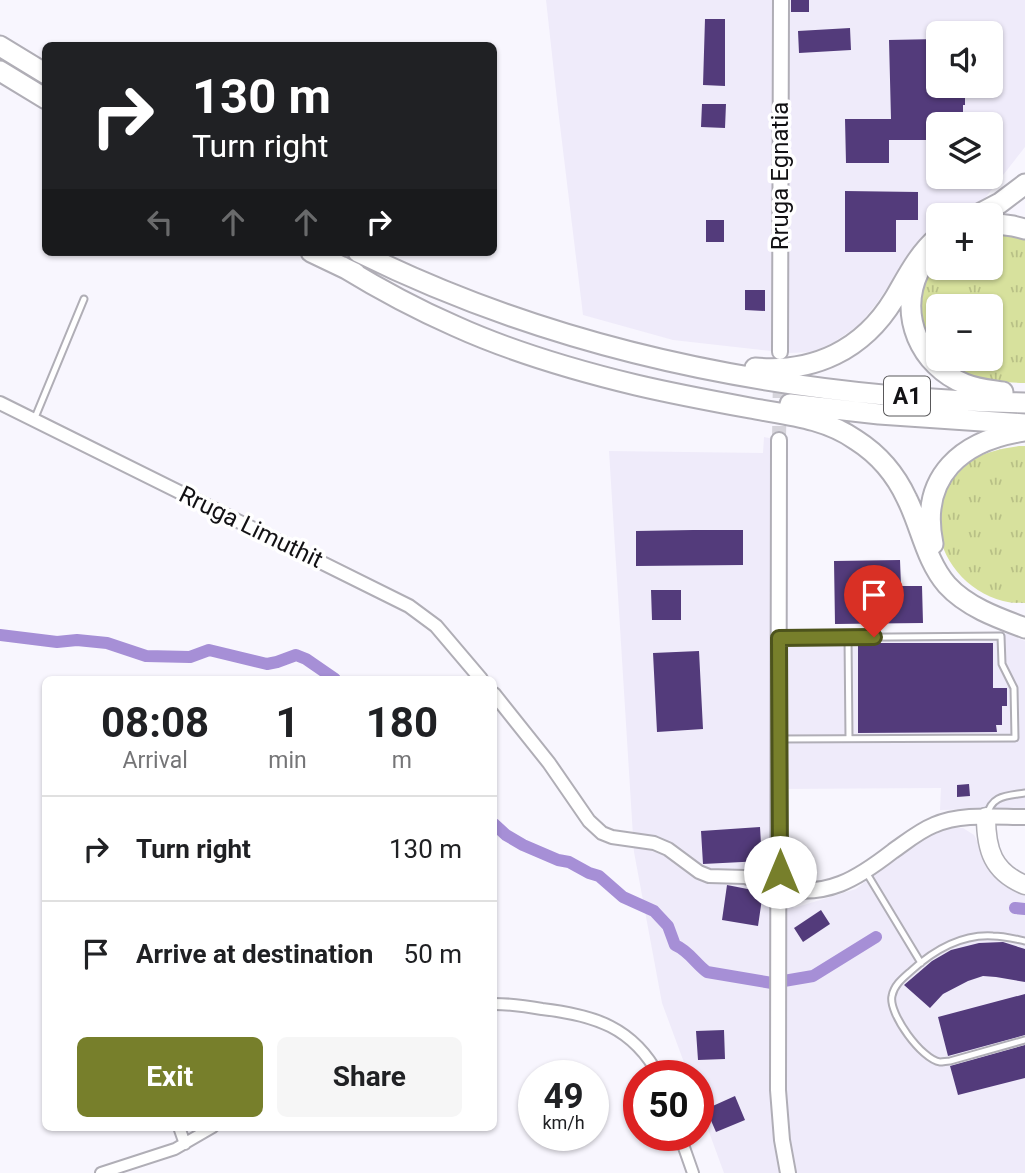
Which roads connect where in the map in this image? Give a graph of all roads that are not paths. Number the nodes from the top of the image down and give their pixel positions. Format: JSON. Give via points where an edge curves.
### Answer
{"nodes":[{"id":1,"x":781,"y":0,"type":"edge"},
{"id":2,"x":0,"y":46,"type":"edge"},
{"id":3,"x":42,"y":66,"type":"edge"},
{"id":4,"x":0,"y":71,"type":"edge"},
{"id":5,"x":42,"y":72,"type":"edge"},
{"id":6,"x":42,"y":97,"type":"edge"},
{"id":7,"x":1025,"y":184,"type":"edge"},
{"id":8,"x":1000,"y":203,"type":"edge"},
{"id":9,"x":1003,"y":224,"type":"edge"},
{"id":10,"x":1025,"y":229,"type":"edge"},
{"id":11,"x":926,"y":249,"type":"edge"},
{"id":12,"x":320,"y":256,"type":"edge"},
{"id":13,"x":367,"y":256,"type":"edge"},
{"id":14,"x":391,"y":256,"type":"edge"},
{"id":15,"x":926,"y":260,"type":"edge"},
{"id":16,"x":83,"y":299,"type":"dead end"},
{"id":17,"x":526,"y":315,"type":"junction"},
{"id":18,"x":562,"y":328,"type":"junction"},
{"id":19,"x":780,"y":352,"type":"dead end"},
{"id":20,"x":564,"y":360,"type":"junction"},
{"id":21,"x":1025,"y":394,"type":"edge"},
{"id":22,"x":0,"y":403,"type":"edge"},
{"id":23,"x":1025,"y":403,"type":"edge"},
{"id":24,"x":34,"y":419,"type":"junction"},
{"id":25,"x":1025,"y":424,"type":"edge"},
{"id":26,"x":1025,"y":431,"type":"edge"},
{"id":27,"x":779,"y":440,"type":"tunnel mouth"},
{"id":28,"x":1025,"y":612,"type":"edge"},
{"id":29,"x":1025,"y":628,"type":"edge"},
{"id":30,"x":848,"y":637,"type":"junction"},
{"id":31,"x":779,"y":638,"type":"junction"},
{"id":32,"x":478,"y":676,"type":"edge"},
{"id":33,"x":497,"y":698,"type":"edge"},
{"id":34,"x":849,"y":738,"type":"junction"},
{"id":35,"x":779,"y":739,"type":"junction"},
{"id":36,"x":1025,"y":793,"type":"edge"},
{"id":37,"x":986,"y":817,"type":"junction"},
{"id":38,"x":1025,"y":817,"type":"edge"},
{"id":39,"x":866,"y":872,"type":"junction"},
{"id":40,"x":1025,"y":885,"type":"edge"},
{"id":41,"x":780,"y":888,"type":"junction"},
{"id":42,"x":1025,"y":941,"type":"edge"},
{"id":43,"x":920,"y":963,"type":"junction"},
{"id":44,"x":497,"y":1004,"type":"edge"},
{"id":45,"x":1025,"y":1040,"type":"edge"},
{"id":46,"x":649,"y":1060,"type":"edge"},
{"id":47,"x":180,"y":1131,"type":"edge"},
{"id":48,"x":206,"y":1131,"type":"edge"},
{"id":49,"x":185,"y":1144,"type":"junction"},
{"id":50,"x":685,"y":1151,"type":"edge"},
{"id":51,"x":101,"y":1173,"type":"edge"},
{"id":52,"x":693,"y":1173,"type":"edge"},
{"id":53,"x":788,"y":1173,"type":"edge"}],
"edges":[{"from":1,"to":19,"type":"main road","name":"Rruga Egnatia"},
{"from":2,"to":3,"type":"highway"},
{"from":2,"to":5,"type":"highway"},
{"from":4,"to":6,"type":"highway"},
{"from":7,"to":8,"type":"highway"},
{"from":9,"to":10,"type":"highway"},
{"from":11,"to":18,"type":"highway","via":[[870,330],[835,355],[802,366],[776,369],[730,364]]},
{"from":12,"to":20,"type":"highway","number":"A1","via":[[426,306]]},
{"from":13,"to":17,"type":"highway","number":"A1","via":[[456,295]]},
{"from":14,"to":17,"type":"highway"},
{"from":15,"to":21,"type":"highway","via":[[912,291],[911,316],[924,350],[942,370],[966,384]]},
{"from":16,"to":24,"type":"lane"},
{"from":17,"to":18,"type":"highway","number":"A1"},
{"from":18,"to":23,"type":"highway","number":"A1","via":[[604,346],[764,380]]},
{"from":20,"to":25,"type":"highway","number":"A1","via":[[764,400]]},
{"from":20,"to":29,"type":"highway","via":[[591,373],[680,395],[804,418],[853,437],[878,457],[900,485],[933,563],[948,586],[981,610]]},
{"from":22,"to":24,"type":"street","name":"Rruga Limuthit"},
{"from":24,"to":32,"type":"street","name":"Rruga Limuthit","via":[[409,606],[436,626]]},
{"from":26,"to":28,"type":"highway","via":[[982,442],[955,459],[939,482],[930,527],[939,560],[959,588],[985,605]]},
{"from":27,"to":31,"type":"main road"},
{"from":30,"to":31,"type":"lane"},
{"from":30,"to":34,"type":"lane"},
{"from":30,"to":34,"type":"lane","via":[[1001,636],[1002,664],[1014,688],[1015,738]]},
{"from":31,"to":35,"type":"main road"},
{"from":33,"to":41,"type":"street","via":[[602,833],[654,843],[709,876],[745,877]]},
{"from":34,"to":35,"type":"lane"},
{"from":35,"to":41,"type":"main road"},
{"from":36,"to":37,"type":"lane","via":[[997,799]]},
{"from":37,"to":38,"type":"main road"},
{"from":37,"to":39,"type":"main road","via":[[934,824]]},
{"from":37,"to":40,"type":"highway","via":[[991,855],[999,869]]},
{"from":39,"to":41,"type":"main road","via":[[827,888],[801,892]]},
{"from":39,"to":43,"type":"lane"},
{"from":41,"to":53,"type":"main road","via":[[779,1117]]},
{"from":42,"to":43,"type":"lane","via":[[974,937],[943,948]]},
{"from":43,"to":45,"type":"lane","via":[[896,985],[891,1004],[907,1034],[930,1058],[950,1061]]},
{"from":44,"to":46,"type":"street","via":[[591,1017],[625,1036]]},
{"from":47,"to":49,"type":"street"},
{"from":48,"to":49,"type":"street"},
{"from":49,"to":51,"type":"street"},
{"from":50,"to":52,"type":"street"}]}
